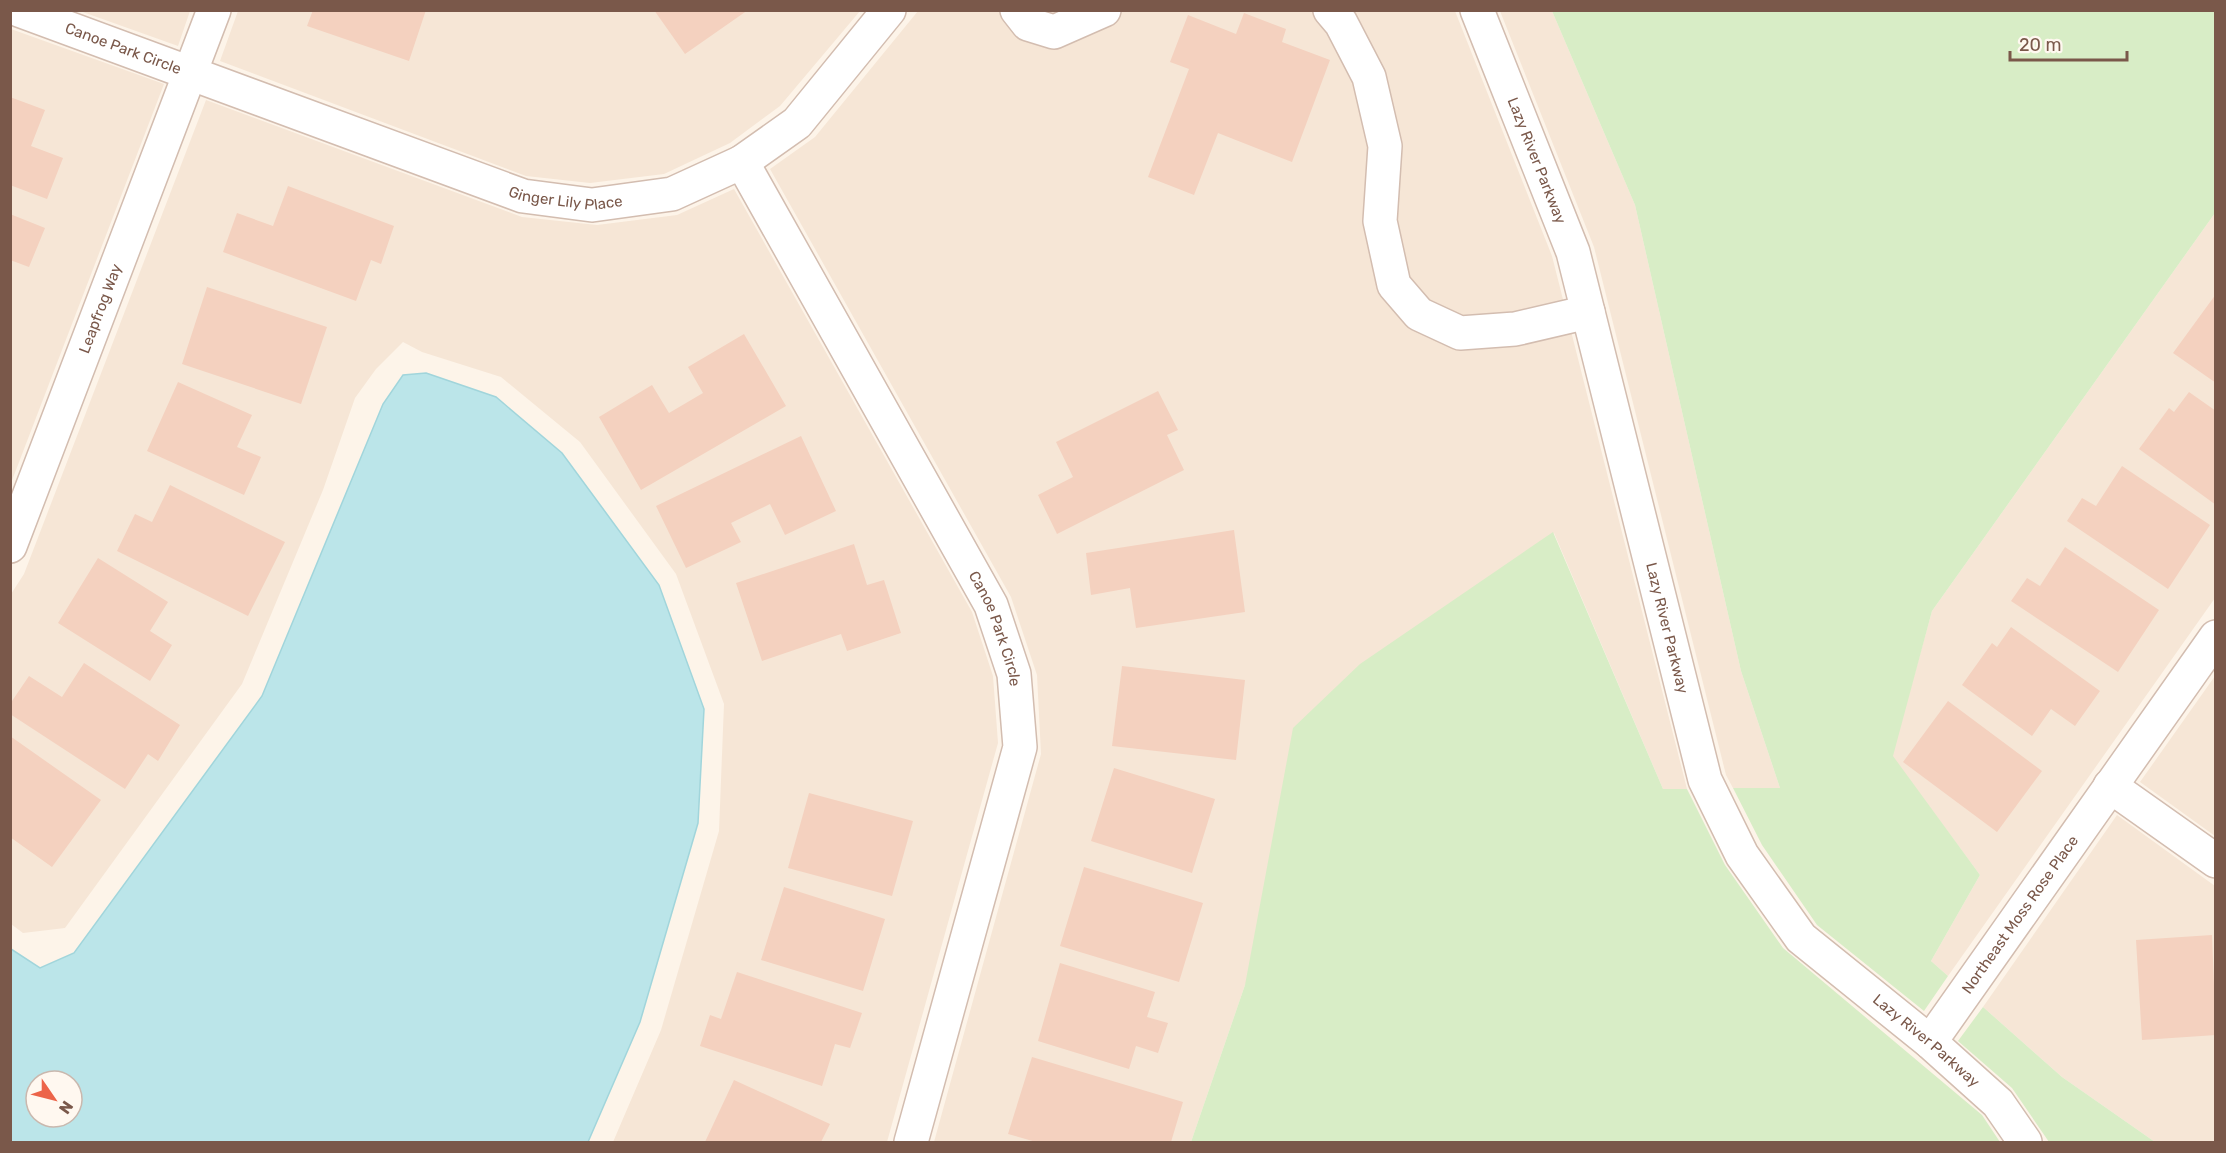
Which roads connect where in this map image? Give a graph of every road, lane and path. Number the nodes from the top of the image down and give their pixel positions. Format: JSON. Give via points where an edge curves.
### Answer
{"nodes":[{"id":1,"x":20,"y":10,"type":"edge"},
{"id":2,"x":214,"y":10,"type":"edge"},
{"id":3,"x":889,"y":10,"type":"edge"},
{"id":4,"x":1017,"y":10,"type":"edge"},
{"id":5,"x":1104,"y":10,"type":"edge"},
{"id":6,"x":1330,"y":10,"type":"edge"},
{"id":7,"x":1477,"y":10,"type":"edge"},
{"id":8,"x":192,"y":73,"type":"junction"},
{"id":9,"x":742,"y":162,"type":"junction"},
{"id":10,"x":1588,"y":312,"type":"junction"},
{"id":11,"x":10,"y":546,"type":"edge"},
{"id":12,"x":2216,"y":637,"type":"edge"},
{"id":13,"x":2110,"y":786,"type":"junction"},
{"id":14,"x":2216,"y":861,"type":"edge"},
{"id":15,"x":1930,"y":1042,"type":"junction"},
{"id":16,"x":911,"y":1143,"type":"edge"},
{"id":17,"x":2025,"y":1143,"type":"edge"}],
"edges":[{"from":1,"to":8,"type":"street","name":"Canoe Park Circle"},
{"from":2,"to":8,"type":"street","name":"Leapfrog Way"},
{"from":3,"to":9,"type":"street","name":"Ginger Lily Place","via":[[797,123]]},
{"from":4,"to":5,"type":"street","via":[[1028,24],[1054,32]]},
{"from":6,"to":10,"type":"street","via":[[1369,77],[1385,146],[1380,221],[1394,285],[1419,314],[1460,333],[1515,329]]},
{"from":7,"to":10,"type":"street","name":"Lazy River Parkway","via":[[1573,252]]},
{"from":8,"to":9,"type":"street","name":"Ginger Lily Place","via":[[523,196],[592,205],[672,194]]},
{"from":8,"to":11,"type":"street","name":"Leapfrog Way"},
{"from":9,"to":16,"type":"street","name":"Canoe Park Circle","via":[[991,605],[1014,674],[1020,747]]},
{"from":10,"to":15,"type":"street","name":"Lazy River Parkway","via":[[1705,780],[1742,855],[1801,938]]},
{"from":12,"to":13,"type":"street","name":"Northeast Moss Rose Place"},
{"from":13,"to":14,"type":"street"},
{"from":13,"to":15,"type":"street","name":"Northeast Moss Rose Place"},
{"from":15,"to":17,"type":"street","name":"Lazy River Parkway","via":[[1998,1103]]}]}
